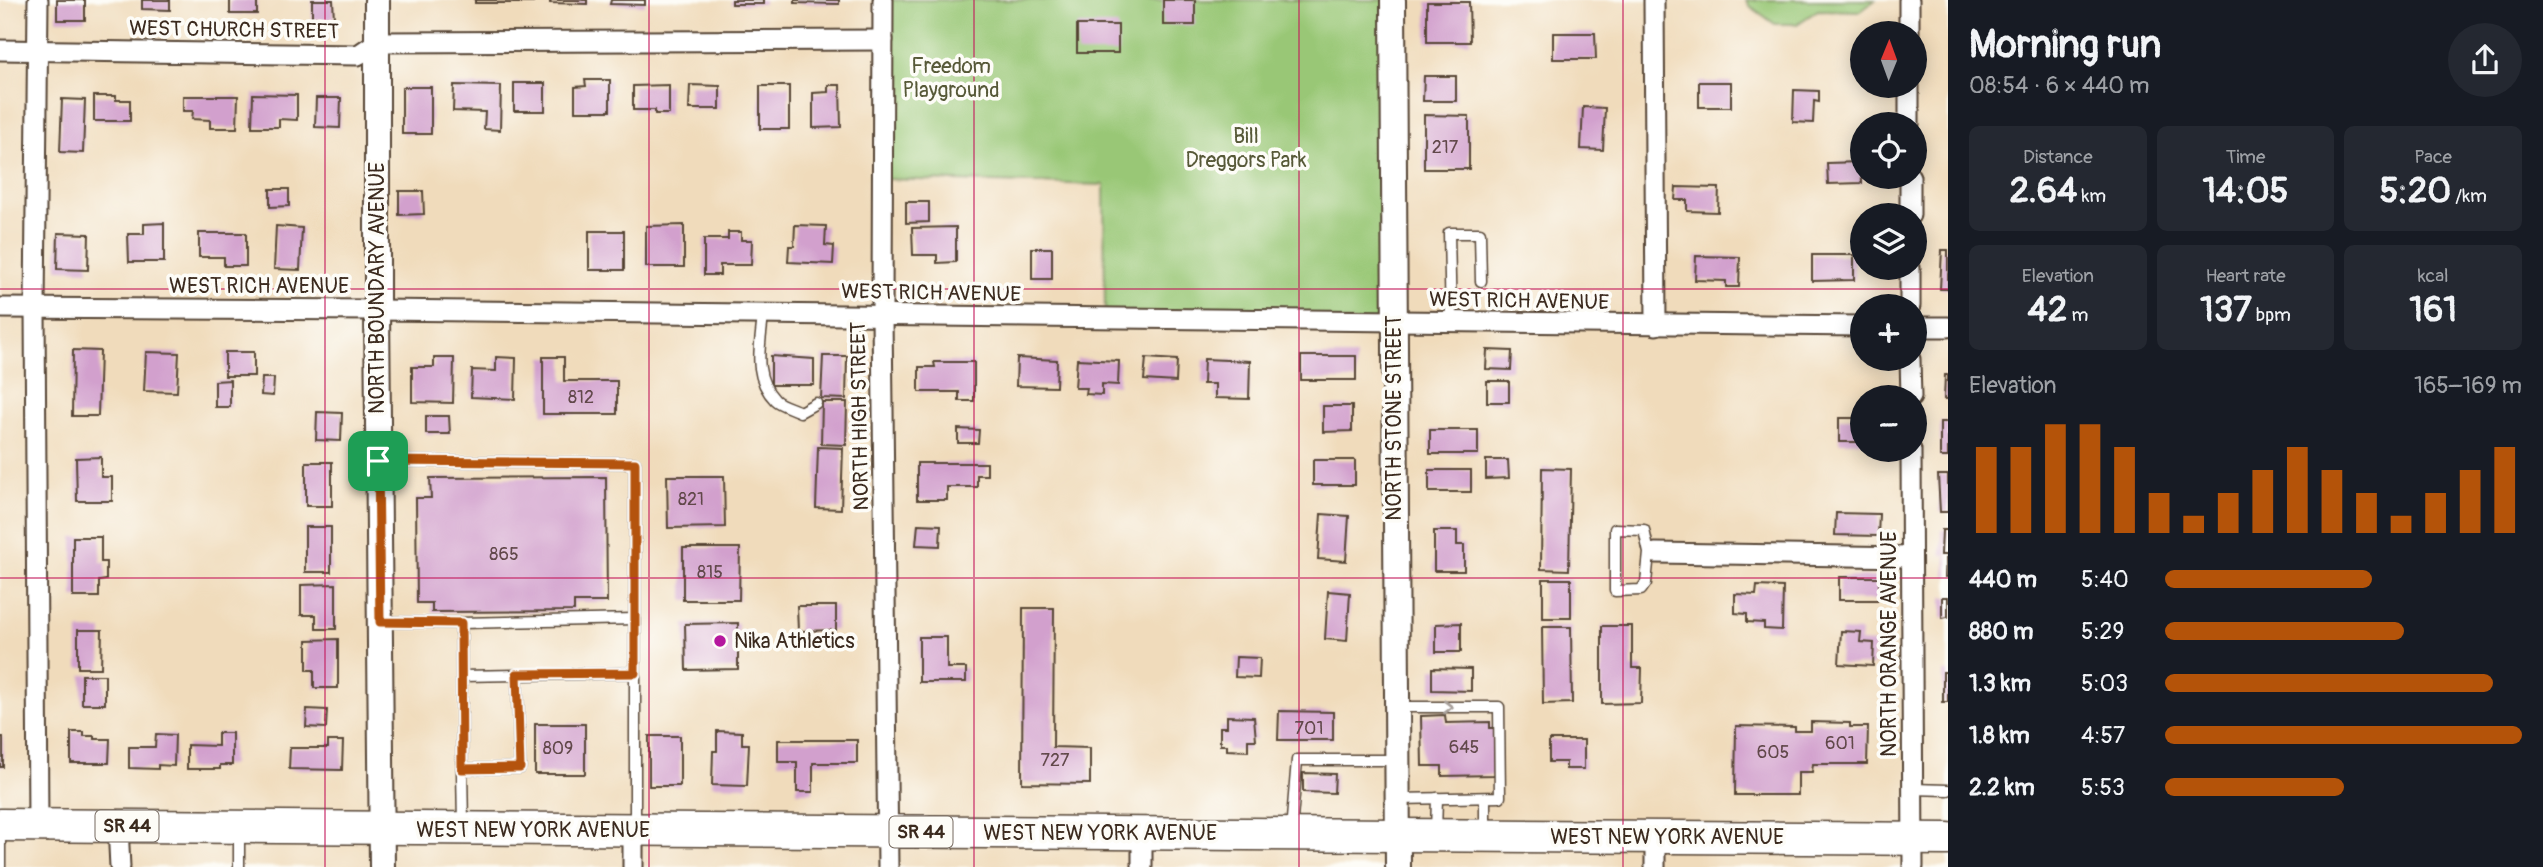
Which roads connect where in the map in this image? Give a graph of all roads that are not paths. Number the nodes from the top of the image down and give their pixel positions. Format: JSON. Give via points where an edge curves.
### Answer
{"nodes":[{"id":1,"x":38,"y":0,"type":"edge"},
{"id":2,"x":377,"y":0,"type":"edge"},
{"id":3,"x":883,"y":0,"type":"edge"},
{"id":4,"x":1393,"y":0,"type":"edge"},
{"id":5,"x":1654,"y":0,"type":"edge"},
{"id":6,"x":1909,"y":0,"type":"edge"},
{"id":7,"x":1909,"y":21,"type":"edge"},
{"id":8,"x":883,"y":40,"type":"junction"},
{"id":9,"x":377,"y":42,"type":"junction"},
{"id":10,"x":0,"y":50,"type":"edge"},
{"id":11,"x":38,"y":50,"type":"junction"},
{"id":12,"x":1481,"y":281,"type":"dead end"},
{"id":13,"x":0,"y":308,"type":"edge"},
{"id":14,"x":35,"y":308,"type":"junction"},
{"id":15,"x":377,"y":310,"type":"junction"},
{"id":16,"x":764,"y":314,"type":"junction"},
{"id":17,"x":882,"y":316,"type":"junction"},
{"id":18,"x":1393,"y":322,"type":"junction"},
{"id":19,"x":1451,"y":322,"type":"junction"},
{"id":20,"x":1656,"y":325,"type":"junction"},
{"id":21,"x":1850,"y":326,"type":"edge"},
{"id":22,"x":1927,"y":327,"type":"edge"},
{"id":23,"x":1948,"y":327,"type":"edge"},
{"id":24,"x":816,"y":403,"type":"dead end"},
{"id":25,"x":378,"y":461,"type":"junction"},
{"id":26,"x":1911,"y":462,"type":"edge"},
{"id":27,"x":1652,"y":553,"type":"junction"},
{"id":28,"x":1911,"y":557,"type":"junction"},
{"id":29,"x":635,"y":619,"type":"junction"},
{"id":30,"x":380,"y":622,"type":"junction"},
{"id":31,"x":461,"y":623,"type":"junction"},
{"id":32,"x":635,"y":673,"type":"junction"},
{"id":33,"x":517,"y":674,"type":"junction"},
{"id":34,"x":462,"y":676,"type":"junction"},
{"id":35,"x":1396,"y":707,"type":"junction"},
{"id":36,"x":1397,"y":760,"type":"junction"},
{"id":37,"x":462,"y":769,"type":"junction"},
{"id":38,"x":1912,"y":789,"type":"junction"},
{"id":39,"x":1948,"y":790,"type":"edge"},
{"id":40,"x":1437,"y":798,"type":"junction"},
{"id":41,"x":1485,"y":798,"type":"junction"},
{"id":42,"x":1397,"y":799,"type":"junction"},
{"id":43,"x":0,"y":825,"type":"edge"},
{"id":44,"x":38,"y":825,"type":"junction"},
{"id":45,"x":118,"y":826,"type":"junction"},
{"id":46,"x":239,"y":827,"type":"junction"},
{"id":47,"x":382,"y":829,"type":"junction"},
{"id":48,"x":463,"y":829,"type":"junction"},
{"id":49,"x":634,"y":830,"type":"junction"},
{"id":50,"x":887,"y":831,"type":"junction"},
{"id":51,"x":1142,"y":832,"type":"junction"},
{"id":52,"x":1291,"y":834,"type":"junction"},
{"id":53,"x":1397,"y":835,"type":"junction"},
{"id":54,"x":1436,"y":835,"type":"junction"},
{"id":55,"x":1946,"y":835,"type":"edge"},
{"id":56,"x":1485,"y":836,"type":"junction"},
{"id":57,"x":1655,"y":852,"type":"edge"},
{"id":58,"x":1913,"y":853,"type":"edge"},
{"id":59,"x":0,"y":867,"type":"edge"},
{"id":60,"x":120,"y":867,"type":"edge"},
{"id":61,"x":239,"y":867,"type":"edge"},
{"id":62,"x":382,"y":867,"type":"edge"},
{"id":63,"x":633,"y":867,"type":"edge"},
{"id":64,"x":888,"y":867,"type":"edge"},
{"id":65,"x":1142,"y":867,"type":"edge"},
{"id":66,"x":1398,"y":867,"type":"edge"}],
"edges":[{"from":1,"to":11,"type":"street"},
{"from":2,"to":9,"type":"street","name":"NORTH BOUNDARY AVENUE"},
{"from":3,"to":8,"type":"street","name":"NORTH HIGH STREET"},
{"from":4,"to":18,"type":"street","name":"NORTH STONE STREET"},
{"from":5,"to":20,"type":"street"},
{"from":6,"to":7,"type":"street"},
{"from":8,"to":9,"type":"street","name":"WEST CHURCH STREET"},
{"from":8,"to":17,"type":"street","name":"NORTH HIGH STREET"},
{"from":9,"to":11,"type":"street","name":"WEST CHURCH STREET","via":[[358,55]]},
{"from":9,"to":15,"type":"street","name":"NORTH BOUNDARY AVENUE"},
{"from":10,"to":11,"type":"street","name":"WEST CHURCH STREET"},
{"from":11,"to":14,"type":"street"},
{"from":12,"to":19,"type":"lane","via":[[1480,233],[1449,233]]},
{"from":13,"to":14,"type":"street","name":"WEST RICH AVENUE"},
{"from":14,"to":15,"type":"street","name":"WEST RICH AVENUE"},
{"from":14,"to":44,"type":"street"},
{"from":15,"to":16,"type":"street","name":"WEST RICH AVENUE"},
{"from":15,"to":25,"type":"street","name":"NORTH BOUNDARY AVENUE"},
{"from":16,"to":17,"type":"street","name":"WEST RICH AVENUE"},
{"from":16,"to":24,"type":"lane","via":[[758,359],[761,380],[776,401],[800,412]]},
{"from":17,"to":18,"type":"street","name":"WEST RICH AVENUE"},
{"from":17,"to":50,"type":"street","name":"NORTH HIGH STREET"},
{"from":18,"to":19,"type":"street","name":"WEST RICH AVENUE"},
{"from":18,"to":35,"type":"street","name":"NORTH STONE STREET"},
{"from":19,"to":20,"type":"street","name":"WEST RICH AVENUE"},
{"from":20,"to":21,"type":"street","name":"WEST RICH AVENUE"},
{"from":22,"to":23,"type":"street"},
{"from":25,"to":29,"type":"lane","via":[[635,463]]},
{"from":25,"to":30,"type":"street","name":"NORTH BOUNDARY AVENUE"},
{"from":26,"to":28,"type":"street","name":"NORTH ORANGE AVENUE"},
{"from":27,"to":27,"type":"lane","via":[[1641,590],[1615,591],[1615,529],[1644,530]]},
{"from":27,"to":28,"type":"street"},
{"from":28,"to":38,"type":"street","name":"NORTH ORANGE AVENUE"},
{"from":29,"to":31,"type":"lane"},
{"from":29,"to":32,"type":"lane"},
{"from":30,"to":31,"type":"lane"},
{"from":30,"to":47,"type":"street","name":"NORTH BOUNDARY AVENUE"},
{"from":31,"to":34,"type":"lane"},
{"from":32,"to":33,"type":"lane"},
{"from":32,"to":49,"type":"lane"},
{"from":33,"to":34,"type":"lane"},
{"from":33,"to":37,"type":"lane","via":[[520,768]]},
{"from":34,"to":37,"type":"lane"},
{"from":35,"to":36,"type":"street","name":"NORTH STONE STREET"},
{"from":35,"to":41,"type":"lane","one_way":true,"via":[[1499,707],[1500,797]]},
{"from":36,"to":42,"type":"street","name":"NORTH STONE STREET"},
{"from":36,"to":52,"type":"lane","via":[[1297,760]]},
{"from":37,"to":48,"type":"lane"},
{"from":38,"to":39,"type":"lane"},
{"from":38,"to":58,"type":"street","name":"NORTH ORANGE AVENUE"},
{"from":40,"to":41,"type":"lane"},
{"from":40,"to":42,"type":"lane"},
{"from":40,"to":54,"type":"lane"},
{"from":41,"to":56,"type":"lane"},
{"from":42,"to":53,"type":"street","name":"NORTH STONE STREET"},
{"from":43,"to":44,"type":"main road","name":"WEST NEW YORK AVENUE","number":"SR 44"},
{"from":43,"to":59,"type":"lane"},
{"from":44,"to":45,"type":"main road","name":"WEST NEW YORK AVENUE","number":"SR 44"},
{"from":45,"to":46,"type":"main road","name":"WEST NEW YORK AVENUE","number":"SR 44"},
{"from":45,"to":60,"type":"street"},
{"from":46,"to":47,"type":"main road","name":"WEST NEW YORK AVENUE","number":"SR 44"},
{"from":46,"to":61,"type":"lane"},
{"from":47,"to":48,"type":"main road","name":"WEST NEW YORK AVENUE","number":"SR 44"},
{"from":47,"to":62,"type":"street","name":"NORTH BOUNDARY AVENUE"},
{"from":48,"to":49,"type":"main road","name":"WEST NEW YORK AVENUE","number":"SR 44"},
{"from":49,"to":50,"type":"main road","name":"WEST NEW YORK AVENUE","number":"SR 44"},
{"from":49,"to":63,"type":"street"},
{"from":50,"to":51,"type":"main road","name":"WEST NEW YORK AVENUE","number":"SR 44"},
{"from":50,"to":64,"type":"street","name":"NORTH HIGH STREET"},
{"from":51,"to":52,"type":"main road","name":"WEST NEW YORK AVENUE","number":"SR 44"},
{"from":51,"to":65,"type":"street"},
{"from":52,"to":53,"type":"main road","name":"WEST NEW YORK AVENUE","number":"SR 44"},
{"from":53,"to":54,"type":"main road","name":"WEST NEW YORK AVENUE","number":"SR 44"},
{"from":53,"to":66,"type":"street","name":"NORTH STONE STREET"},
{"from":54,"to":56,"type":"main road","name":"WEST NEW YORK AVENUE","number":"SR 44"},
{"from":55,"to":58,"type":"main road","name":"WEST NEW YORK AVENUE","number":"SR 44"},
{"from":56,"to":57,"type":"main road","name":"WEST NEW YORK AVENUE","number":"SR 44"},
{"from":57,"to":58,"type":"main road","name":"WEST NEW YORK AVENUE","number":"SR 44"}]}
